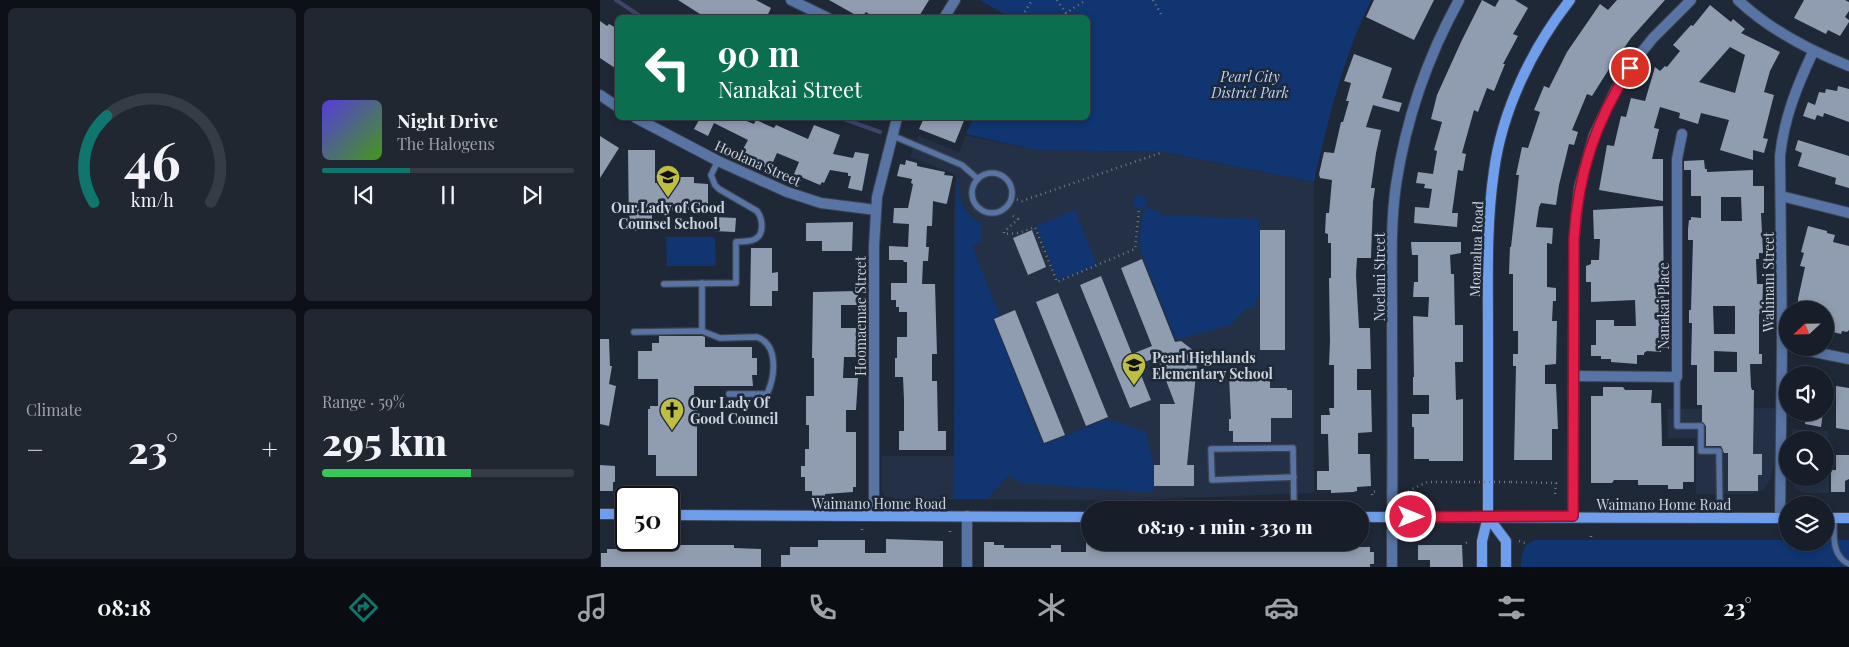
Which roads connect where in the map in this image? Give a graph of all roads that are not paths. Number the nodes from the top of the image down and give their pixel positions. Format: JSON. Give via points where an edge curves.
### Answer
{"nodes":[{"id":1,"x":794,"y":0,"type":"edge"},
{"id":2,"x":955,"y":0,"type":"edge"},
{"id":3,"x":1460,"y":0,"type":"edge"},
{"id":4,"x":1570,"y":0,"type":"edge"},
{"id":5,"x":1691,"y":0,"type":"edge"},
{"id":6,"x":1738,"y":0,"type":"edge"},
{"id":7,"x":822,"y":15,"type":"edge"},
{"id":8,"x":946,"y":15,"type":"edge"},
{"id":9,"x":1813,"y":52,"type":"junction"},
{"id":10,"x":1849,"y":66,"type":"edge"},
{"id":11,"x":600,"y":95,"type":"edge"},
{"id":12,"x":615,"y":105,"type":"edge"},
{"id":13,"x":640,"y":120,"type":"edge"},
{"id":14,"x":896,"y":120,"type":"edge"},
{"id":15,"x":1682,"y":134,"type":"dead end"},
{"id":16,"x":891,"y":135,"type":"junction"},
{"id":17,"x":718,"y":161,"type":"junction"},
{"id":18,"x":978,"y":179,"type":"junction"},
{"id":19,"x":1781,"y":196,"type":"junction"},
{"id":20,"x":876,"y":210,"type":"junction"},
{"id":21,"x":1849,"y":213,"type":"edge"},
{"id":22,"x":702,"y":283,"type":"junction"},
{"id":23,"x":664,"y":284,"type":"dead end"},
{"id":24,"x":1784,"y":301,"type":"edge"},
{"id":25,"x":702,"y":331,"type":"junction"},
{"id":26,"x":634,"y":332,"type":"dead end"},
{"id":27,"x":1785,"y":356,"type":"edge"},
{"id":28,"x":1834,"y":356,"type":"edge"},
{"id":29,"x":1849,"y":359,"type":"edge"},
{"id":30,"x":1574,"y":376,"type":"junction"},
{"id":31,"x":1677,"y":377,"type":"junction"},
{"id":32,"x":729,"y":394,"type":"dead end"},
{"id":33,"x":1294,"y":477,"type":"junction"},
{"id":34,"x":1784,"y":496,"type":"edge"},
{"id":35,"x":1294,"y":501,"type":"edge"},
{"id":36,"x":600,"y":514,"type":"edge"},
{"id":37,"x":615,"y":514,"type":"edge"},
{"id":38,"x":680,"y":515,"type":"edge"},
{"id":39,"x":874,"y":516,"type":"junction"},
{"id":40,"x":967,"y":516,"type":"junction"},
{"id":41,"x":1488,"y":516,"type":"junction"},
{"id":42,"x":1573,"y":516,"type":"junction"},
{"id":43,"x":1081,"y":517,"type":"edge"},
{"id":44,"x":1369,"y":517,"type":"edge"},
{"id":45,"x":1392,"y":517,"type":"junction"},
{"id":46,"x":1720,"y":518,"type":"junction"},
{"id":47,"x":1779,"y":518,"type":"edge"},
{"id":48,"x":1834,"y":518,"type":"edge"},
{"id":49,"x":1849,"y":518,"type":"edge"},
{"id":50,"x":1834,"y":541,"type":"edge"},
{"id":51,"x":1849,"y":564,"type":"edge"},
{"id":52,"x":967,"y":567,"type":"edge"},
{"id":53,"x":1392,"y":567,"type":"edge"},
{"id":54,"x":1482,"y":567,"type":"edge"},
{"id":55,"x":1506,"y":567,"type":"edge"}],
"edges":[{"from":1,"to":7,"type":"street"},
{"from":2,"to":8,"type":"street"},
{"from":3,"to":45,"type":"street","name":"Noelani Street","via":[[1420,86],[1396,186],[1392,274]]},
{"from":4,"to":41,"type":"main road","name":"Moanalua Road","via":[[1524,75],[1506,122],[1494,171],[1488,221]]},
{"from":5,"to":30,"type":"street","via":[[1653,38],[1625,75],[1605,110],[1586,160],[1579,188],[1574,239]]},
{"from":6,"to":9,"type":"street","via":[[1770,26]]},
{"from":9,"to":10,"type":"street"},
{"from":9,"to":19,"type":"street","name":"Wahinani Street","via":[[1786,119],[1780,156]]},
{"from":11,"to":12,"type":"street"},
{"from":13,"to":17,"type":"street","name":"Hoolana Street"},
{"from":14,"to":16,"type":"street","name":"Hoomaemae Street"},
{"from":15,"to":31,"type":"street","name":"Nanakai Place","via":[[1677,159]]},
{"from":16,"to":18,"type":"lane","via":[[962,165]]},
{"from":16,"to":20,"type":"street","name":"Hoomaemae Street"},
{"from":17,"to":20,"type":"street","name":"Hoolana Street","via":[[807,199]]},
{"from":17,"to":22,"type":"lane","via":[[711,175],[715,185],[757,211],[762,224],[757,238],[736,242],[736,283]]},
{"from":18,"to":18,"type":"lane","via":[[990,173],[1002,175],[1011,185],[1012,198],[1004,209],[992,213],[980,208],[972,190]]},
{"from":19,"to":21,"type":"street"},
{"from":19,"to":24,"type":"street","name":"Wahinani Street"},
{"from":20,"to":39,"type":"street","name":"Hoomaemae Street"},
{"from":22,"to":23,"type":"lane"},
{"from":22,"to":25,"type":"lane"},
{"from":25,"to":26,"type":"lane"},
{"from":25,"to":32,"type":"lane","via":[[720,338],[757,337],[771,348],[772,382],[767,394]]},
{"from":27,"to":34,"type":"street","name":"Wahinani Street"},
{"from":28,"to":29,"type":"street"},
{"from":30,"to":31,"type":"street"},
{"from":30,"to":42,"type":"street"},
{"from":31,"to":46,"type":"lane","via":[[1677,426],[1701,426],[1701,451],[1719,451]]},
{"from":33,"to":33,"type":"lane","via":[[1293,448],[1211,449],[1212,480]]},
{"from":33,"to":35,"type":"lane"},
{"from":36,"to":37,"type":"main road"},
{"from":38,"to":39,"type":"main road","name":"Waimano Home Road"},
{"from":39,"to":40,"type":"main road","name":"Waimano Home Road"},
{"from":40,"to":43,"type":"main road","name":"Waimano Home Road"},
{"from":40,"to":52,"type":"street"},
{"from":41,"to":42,"type":"main road","name":"Waimano Home Road"},
{"from":41,"to":45,"type":"main road","name":"Waimano Home Road"},
{"from":41,"to":54,"type":"main road","name":"Moanalua Road","via":[[1482,541]]},
{"from":41,"to":55,"type":"main road","via":[[1506,541]]},
{"from":42,"to":46,"type":"main road","name":"Waimano Home Road"},
{"from":44,"to":45,"type":"main road","name":"Waimano Home Road"},
{"from":45,"to":53,"type":"street","name":"Noelani Street"},
{"from":46,"to":47,"type":"main road","name":"Waimano Home Road"},
{"from":48,"to":49,"type":"main road"},
{"from":50,"to":51,"type":"lane","via":[[1842,560]]}]}
